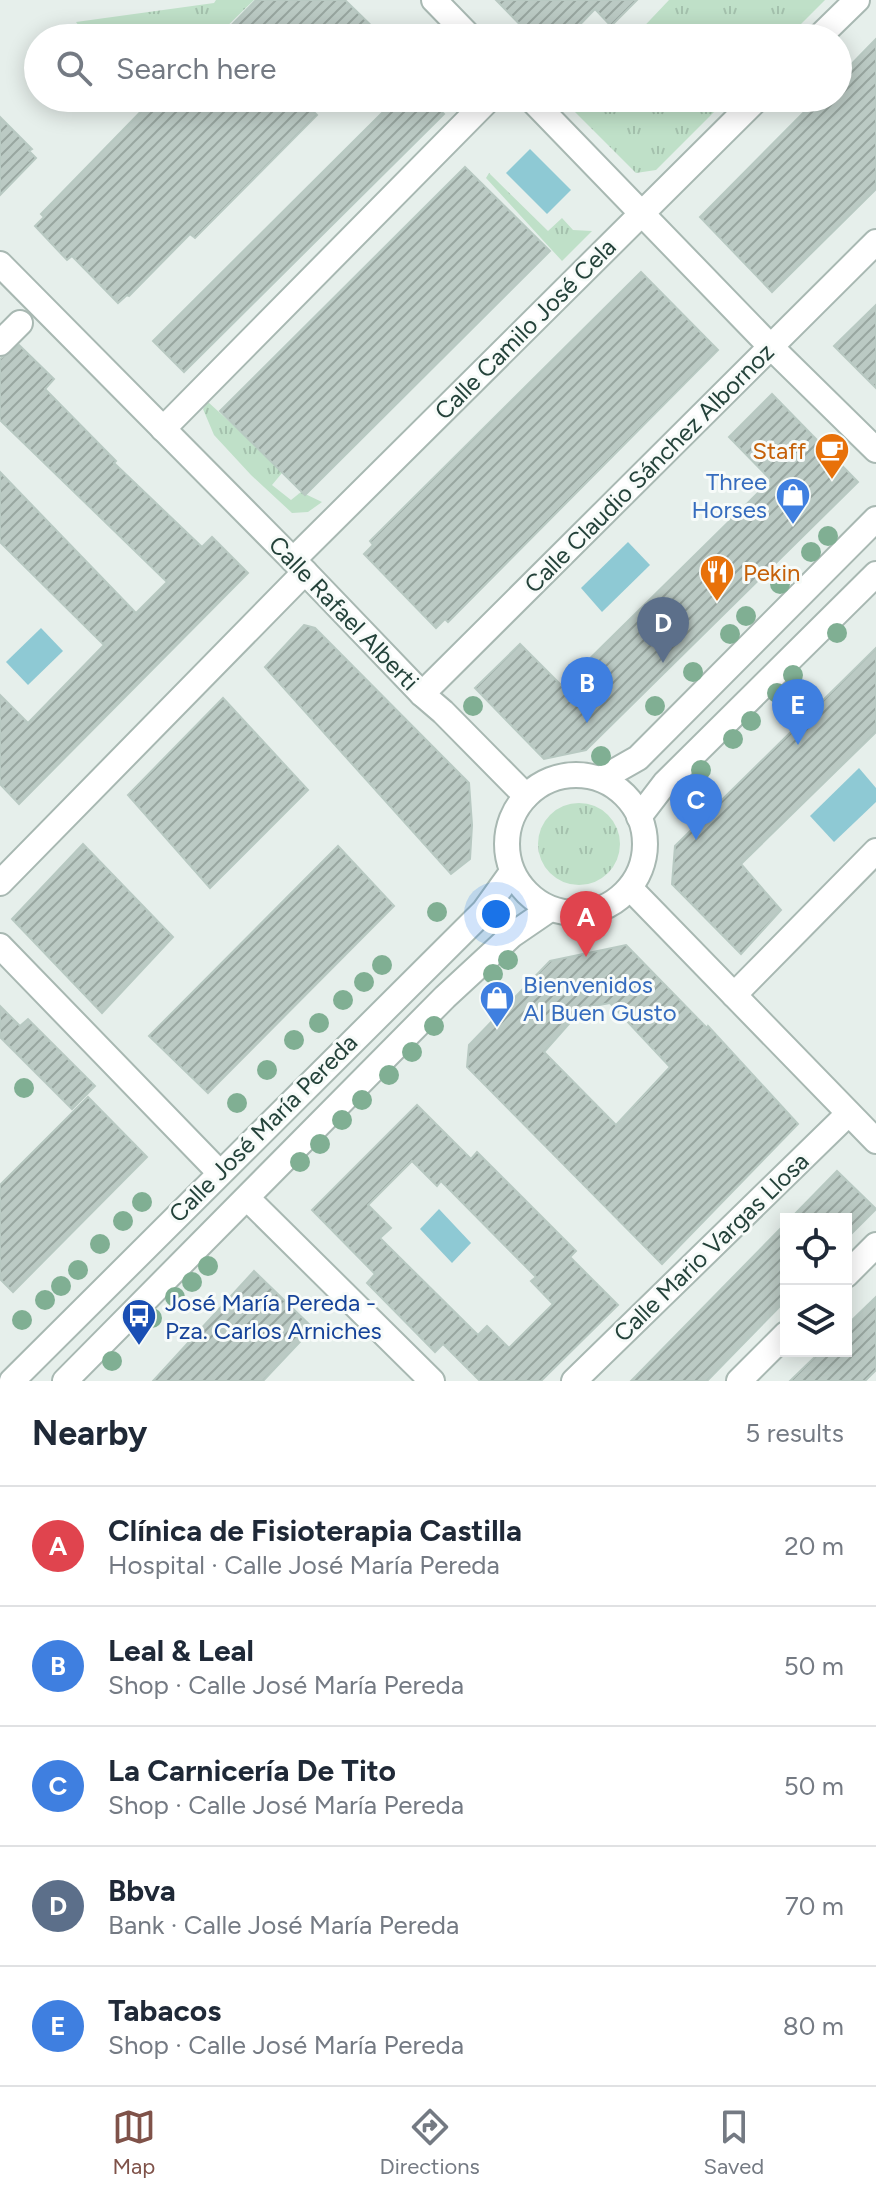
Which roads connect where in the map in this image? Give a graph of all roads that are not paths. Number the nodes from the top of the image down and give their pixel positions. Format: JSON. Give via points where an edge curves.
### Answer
{"nodes":[{"id":1,"x":434,"y":0,"type":"edge"},
{"id":2,"x":857,"y":0,"type":"edge"},
{"id":3,"x":457,"y":24,"type":"edge"},
{"id":4,"x":832,"y":24,"type":"edge"},
{"id":5,"x":476,"y":112,"type":"edge"},
{"id":6,"x":544,"y":112,"type":"edge"},
{"id":7,"x":744,"y":112,"type":"edge"},
{"id":8,"x":642,"y":212,"type":"junction"},
{"id":9,"x":876,"y":242,"type":"edge"},
{"id":10,"x":0,"y":264,"type":"edge"},
{"id":11,"x":20,"y":323,"type":"dead end"},
{"id":12,"x":0,"y":343,"type":"edge"},
{"id":13,"x":770,"y":346,"type":"junction"},
{"id":14,"x":163,"y":429,"type":"junction"},
{"id":15,"x":876,"y":450,"type":"edge"},
{"id":16,"x":876,"y":519,"type":"edge"},
{"id":17,"x":299,"y":566,"type":"junction"},
{"id":18,"x":876,"y":574,"type":"edge"},
{"id":19,"x":422,"y":694,"type":"junction"},
{"id":20,"x":601,"y":779,"type":"junction"},
{"id":21,"x":526,"y":796,"type":"junction"},
{"id":22,"x":639,"y":817,"type":"junction"},
{"id":23,"x":876,"y":851,"type":"edge"},
{"id":24,"x":512,"y":872,"type":"junction"},
{"id":25,"x":0,"y":883,"type":"edge"},
{"id":26,"x":630,"y":888,"type":"junction"},
{"id":27,"x":550,"y":909,"type":"junction"},
{"id":28,"x":0,"y":946,"type":"edge"},
{"id":29,"x":734,"y":995,"type":"junction"},
{"id":30,"x":848,"y":1114,"type":"junction"},
{"id":31,"x":876,"y":1141,"type":"edge"},
{"id":32,"x":219,"y":1172,"type":"junction"},
{"id":33,"x":248,"y":1199,"type":"junction"},
{"id":34,"x":876,"y":1245,"type":"edge"},
{"id":35,"x":852,"y":1269,"type":"edge"},
{"id":36,"x":780,"y":1340,"type":"edge"},
{"id":37,"x":12,"y":1381,"type":"edge"},
{"id":38,"x":65,"y":1381,"type":"edge"},
{"id":39,"x":432,"y":1381,"type":"edge"},
{"id":40,"x":574,"y":1381,"type":"edge"},
{"id":41,"x":739,"y":1381,"type":"edge"}],
"edges":[{"from":1,"to":3,"type":"street"},
{"from":2,"to":4,"type":"street"},
{"from":5,"to":14,"type":"street"},
{"from":6,"to":8,"type":"street"},
{"from":7,"to":8,"type":"street","name":"Calle Camilo José Cela"},
{"from":8,"to":13,"type":"street"},
{"from":8,"to":17,"type":"street","name":"Calle Camilo José Cela"},
{"from":9,"to":13,"type":"street","name":"Calle Claudio Sánchez Albornoz"},
{"from":10,"to":14,"type":"street","name":"Calle Rafael Alberti"},
{"from":11,"to":12,"type":"street"},
{"from":13,"to":15,"type":"street"},
{"from":13,"to":19,"type":"street","name":"Calle Claudio Sánchez Albornoz"},
{"from":14,"to":17,"type":"street","name":"Calle Rafael Alberti"},
{"from":16,"to":20,"type":"street","via":[[638,758]]},
{"from":17,"to":19,"type":"street","name":"Calle Rafael Alberti"},
{"from":17,"to":25,"type":"street","name":"Calle Camilo José Cela"},
{"from":18,"to":22,"type":"street","via":[[665,783]]},
{"from":19,"to":21,"type":"street","name":"Calle Rafael Alberti"},
{"from":20,"to":21,"type":"street","via":[[561,776]]},
{"from":20,"to":22,"type":"street","via":[[624,795]]},
{"from":21,"to":24,"type":"street","via":[[507,832]]},
{"from":22,"to":26,"type":"street","via":[[645,854]]},
{"from":23,"to":29,"type":"street"},
{"from":24,"to":27,"type":"street","via":[[521,888]]},
{"from":24,"to":32,"type":"street","name":"Calle José María Pereda","via":[[484,911]]},
{"from":26,"to":27,"type":"street","via":[[594,912]]},
{"from":26,"to":29,"type":"street"},
{"from":27,"to":33,"type":"street","name":"Calle José María Pereda","via":[[512,935],[445,997]]},
{"from":28,"to":32,"type":"street"},
{"from":29,"to":30,"type":"street"},
{"from":30,"to":31,"type":"street"},
{"from":30,"to":40,"type":"street","name":"Calle Mario Vargas Llosa"},
{"from":32,"to":37,"type":"street","name":"Calle José María Pereda"},
{"from":33,"to":38,"type":"street","name":"Calle José María Pereda"},
{"from":33,"to":39,"type":"street"},
{"from":34,"to":35,"type":"street"},
{"from":36,"to":41,"type":"street"}]}
